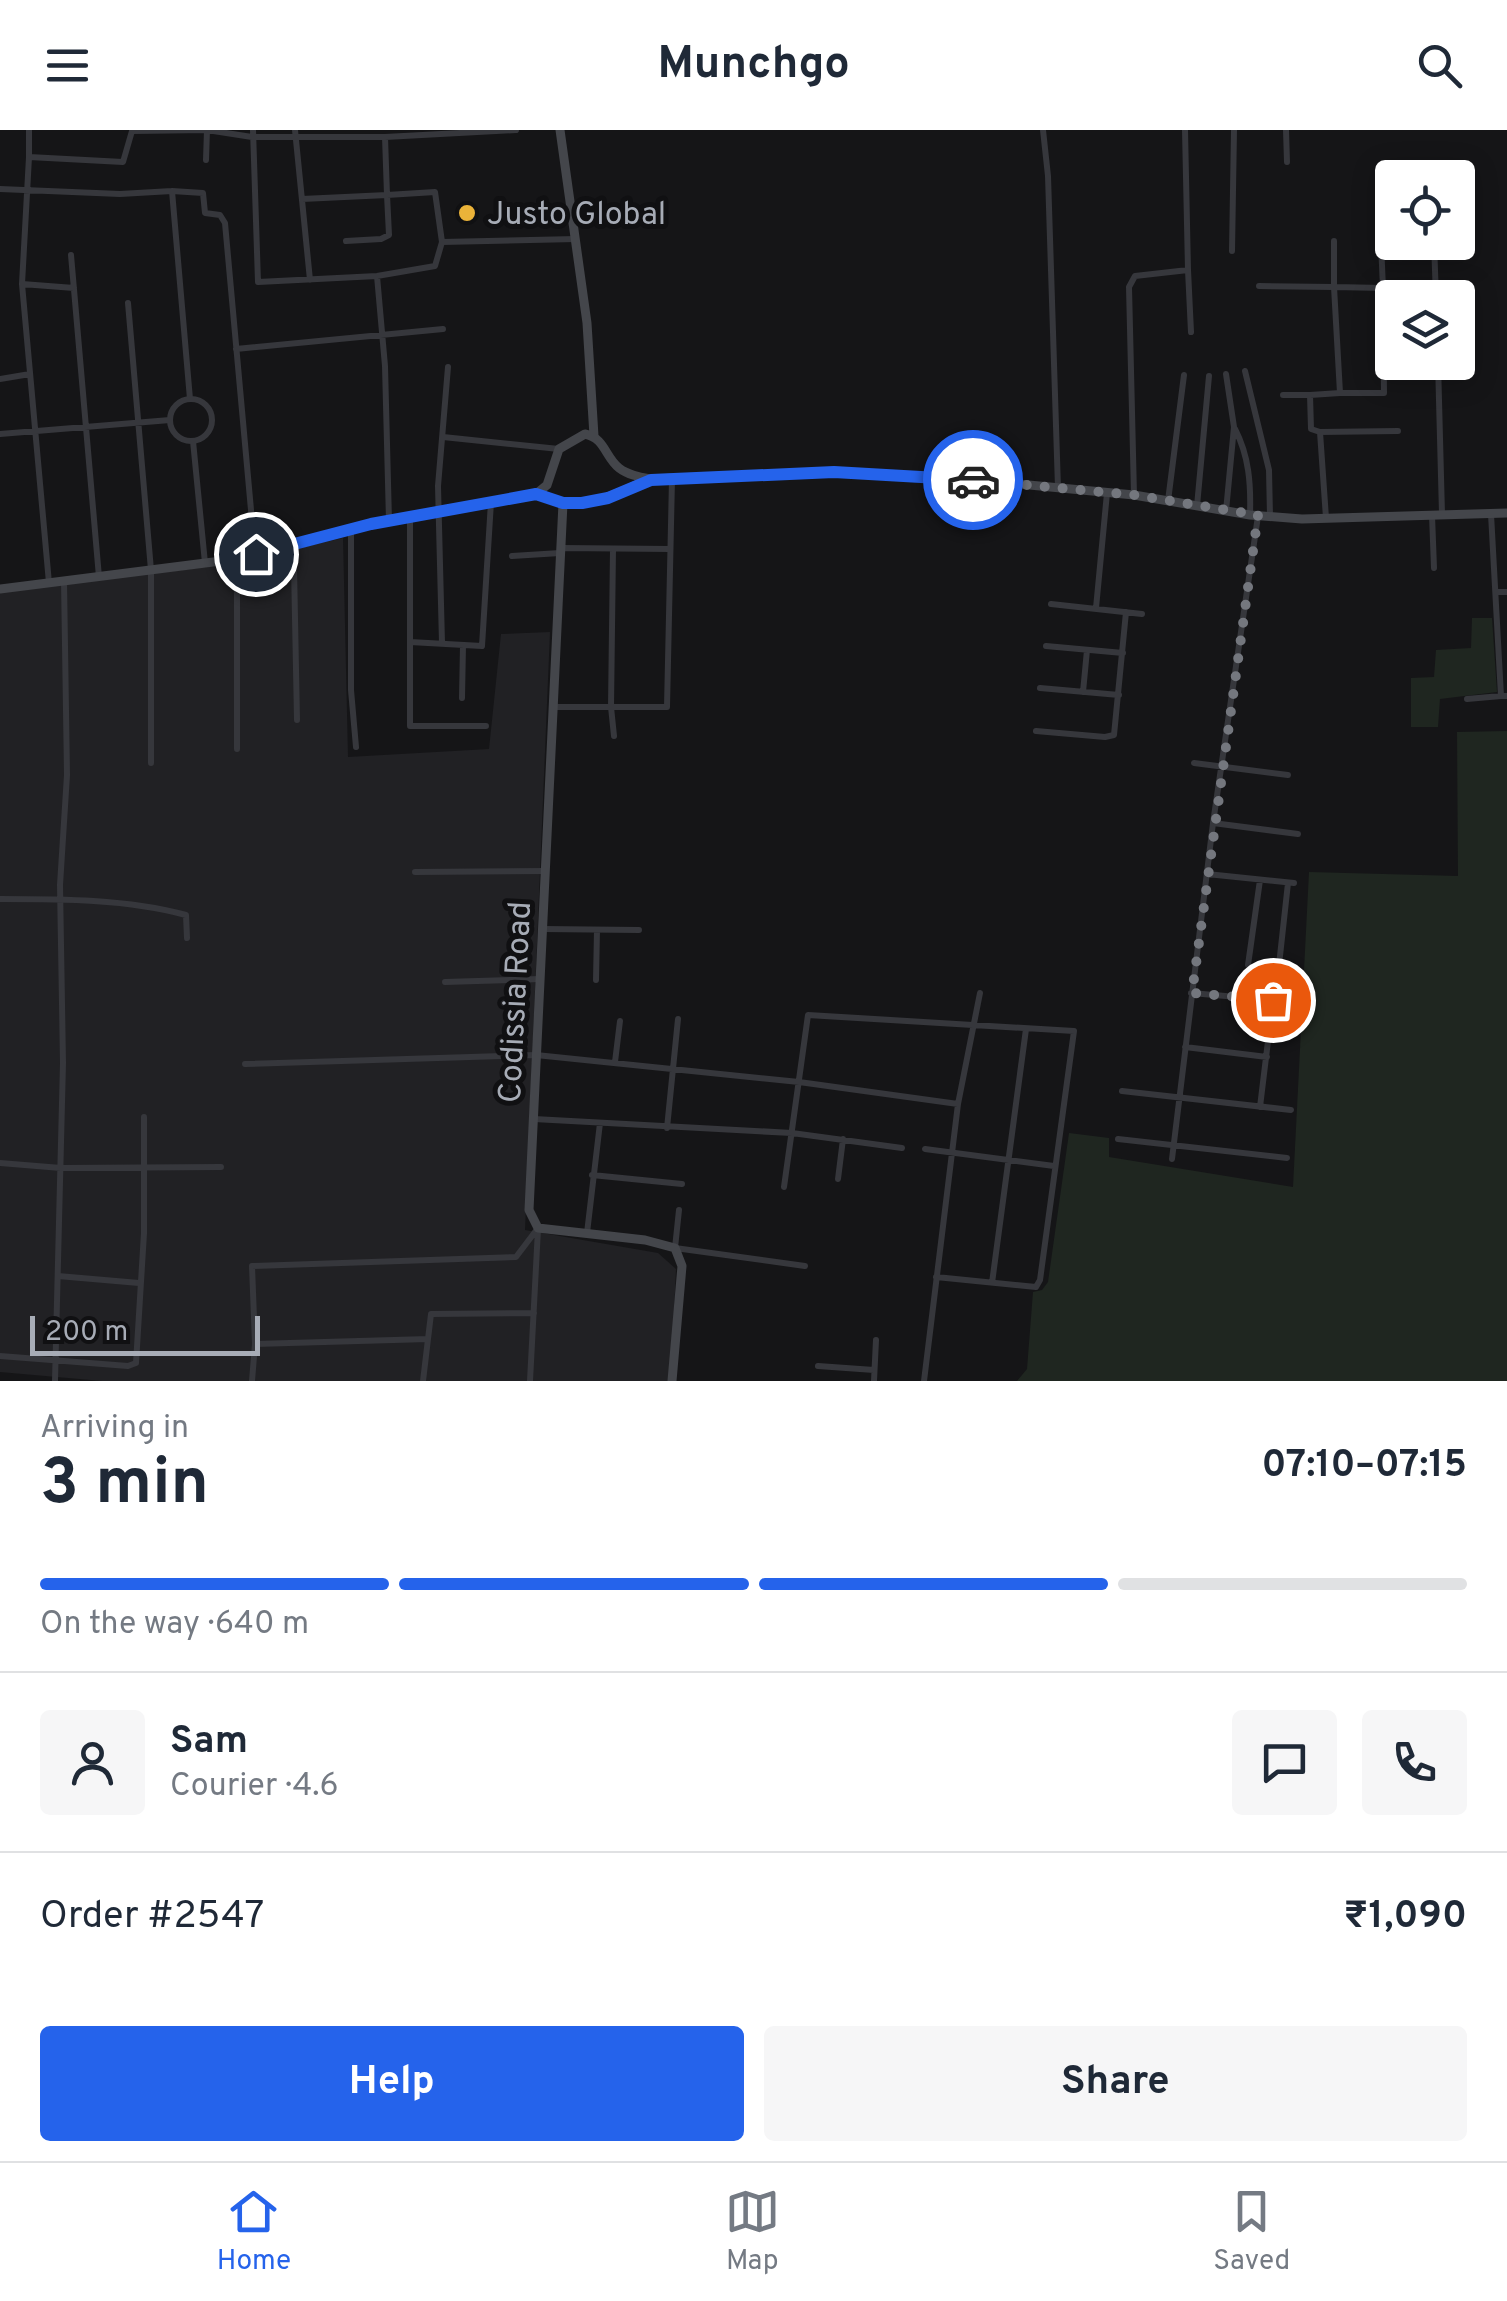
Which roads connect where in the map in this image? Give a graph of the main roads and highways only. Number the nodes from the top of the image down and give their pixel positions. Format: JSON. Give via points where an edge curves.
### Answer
{"nodes":[{"id":1,"x":560,"y":130,"type":"edge"},
{"id":2,"x":594,"y":436,"type":"junction"},
{"id":3,"x":651,"y":480,"type":"junction"},
{"id":4,"x":536,"y":494,"type":"junction"},
{"id":5,"x":563,"y":503,"type":"junction"},
{"id":6,"x":1507,"y":514,"type":"edge"},
{"id":7,"x":0,"y":588,"type":"edge"},
{"id":8,"x":672,"y":1381,"type":"edge"}],
"edges":[{"from":1,"to":2,"type":"main road","via":[[587,323]]},
{"from":2,"to":3,"type":"main road","via":[[624,472]]},
{"from":2,"to":4,"type":"main road","via":[[559,448],[548,485]]},
{"from":3,"to":5,"type":"main road","via":[[608,498]]},
{"from":3,"to":6,"type":"main road","via":[[834,472],[1106,492],[1270,516]]},
{"from":4,"to":5,"type":"main road"},
{"from":4,"to":7,"type":"main road","via":[[238,558]]},
{"from":5,"to":8,"type":"main road","name":"Codissia Road","via":[[530,1210],[538,1228],[676,1248],[682,1266]]}]}
